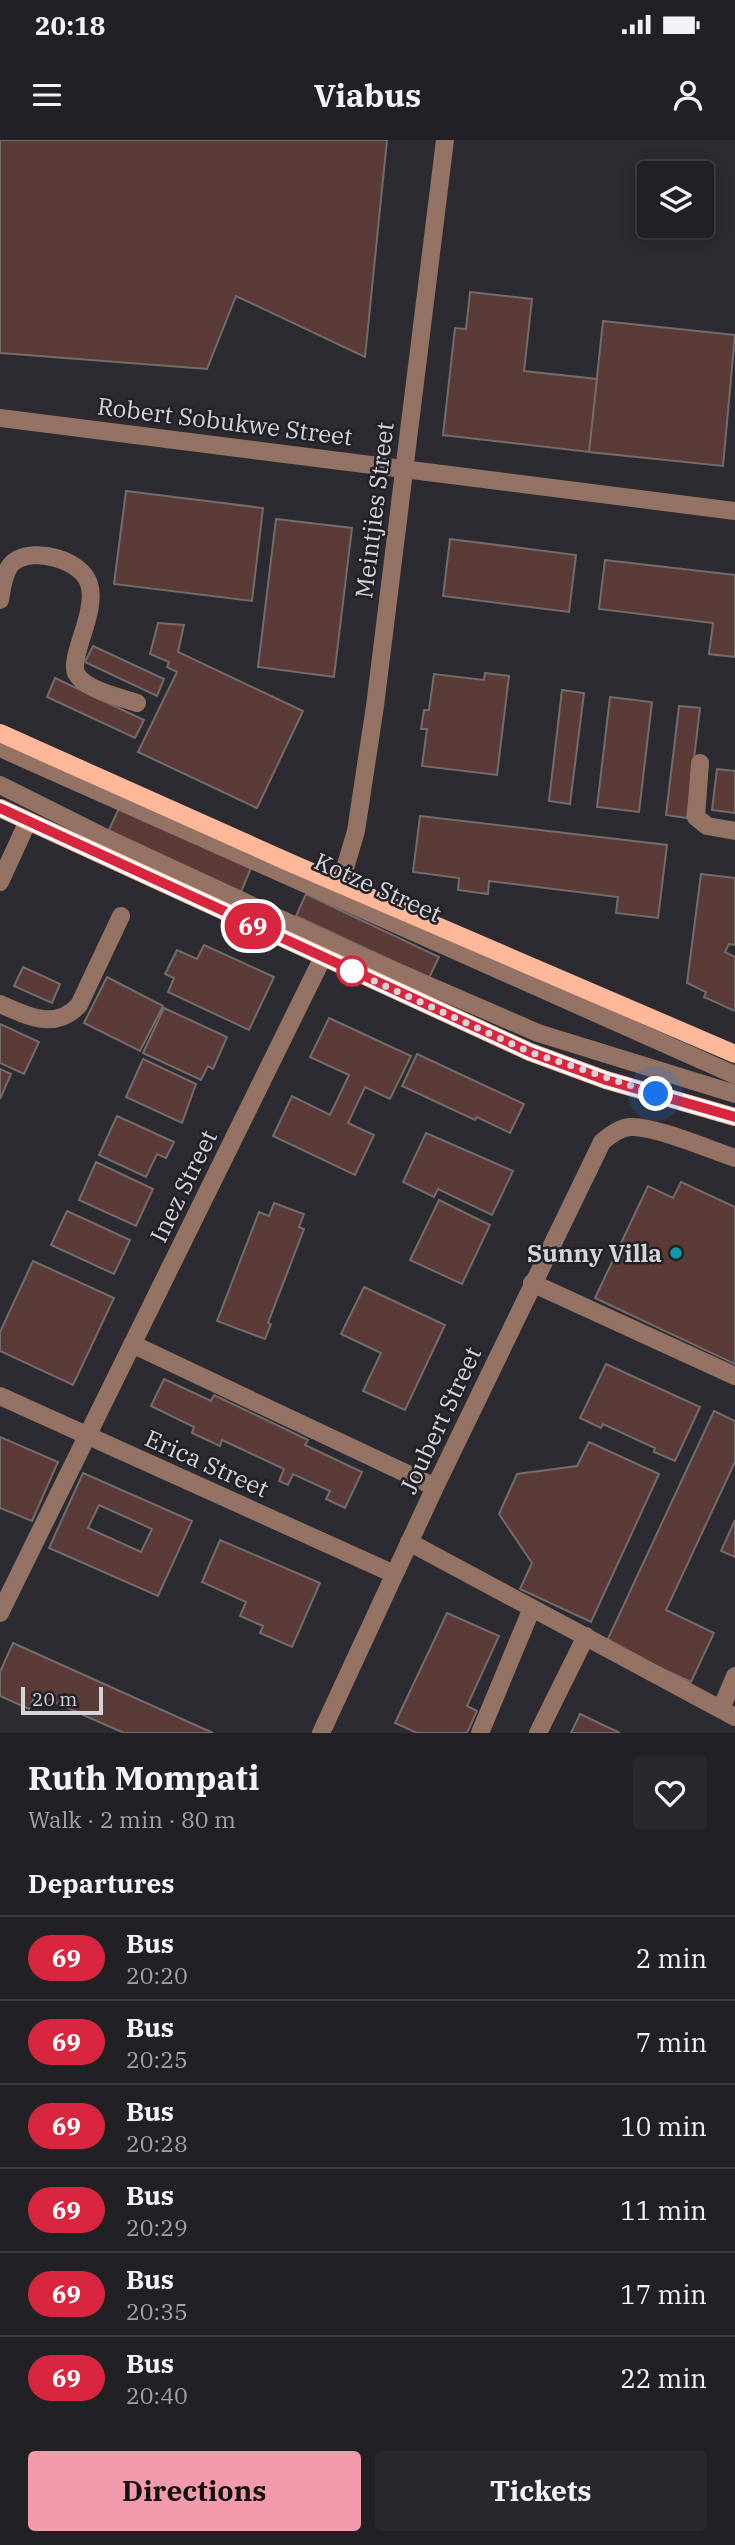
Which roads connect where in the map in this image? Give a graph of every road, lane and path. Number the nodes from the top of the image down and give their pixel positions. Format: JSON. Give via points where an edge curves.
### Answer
{"nodes":[{"id":1,"x":445,"y":140,"type":"edge"},
{"id":2,"x":0,"y":418,"type":"edge"},
{"id":3,"x":403,"y":468,"type":"junction"},
{"id":4,"x":735,"y":511,"type":"edge"},
{"id":5,"x":0,"y":600,"type":"edge"},
{"id":6,"x":137,"y":704,"type":"dead end"},
{"id":7,"x":0,"y":733,"type":"edge"},
{"id":8,"x":0,"y":748,"type":"edge"},
{"id":9,"x":700,"y":763,"type":"dead end"},
{"id":10,"x":0,"y":785,"type":"edge"},
{"id":11,"x":0,"y":808,"type":"edge"},
{"id":12,"x":28,"y":821,"type":"junction"},
{"id":13,"x":735,"y":831,"type":"edge"},
{"id":14,"x":0,"y":882,"type":"edge"},
{"id":15,"x":340,"y":885,"type":"junction"},
{"id":16,"x":121,"y":916,"type":"dead end"},
{"id":17,"x":323,"y":957,"type":"junction"},
{"id":18,"x":0,"y":1004,"type":"edge"},
{"id":19,"x":735,"y":1054,"type":"edge"},
{"id":20,"x":735,"y":1074,"type":"edge"},
{"id":21,"x":735,"y":1094,"type":"edge"},
{"id":22,"x":735,"y":1117,"type":"edge"},
{"id":23,"x":735,"y":1157,"type":"edge"},
{"id":24,"x":532,"y":1283,"type":"junction"},
{"id":25,"x":132,"y":1344,"type":"junction"},
{"id":26,"x":735,"y":1376,"type":"edge"},
{"id":27,"x":0,"y":1396,"type":"edge"},
{"id":28,"x":87,"y":1435,"type":"junction"},
{"id":29,"x":435,"y":1487,"type":"junction"},
{"id":30,"x":409,"y":1542,"type":"junction"},
{"id":31,"x":394,"y":1574,"type":"junction"},
{"id":32,"x":533,"y":1608,"type":"junction"},
{"id":33,"x":0,"y":1613,"type":"edge"},
{"id":34,"x":586,"y":1636,"type":"junction"},
{"id":35,"x":735,"y":1676,"type":"edge"},
{"id":36,"x":728,"y":1713,"type":"edge"},
{"id":37,"x":321,"y":1733,"type":"edge"},
{"id":38,"x":480,"y":1733,"type":"edge"},
{"id":39,"x":538,"y":1733,"type":"edge"}],
"edges":[{"from":1,"to":3,"type":"street","name":"Meintjies Street"},
{"from":2,"to":3,"type":"street","name":"Robert Sobukwe Street"},
{"from":3,"to":4,"type":"street","name":"Robert Sobukwe Street"},
{"from":3,"to":15,"type":"street","name":"Meintjies Street","via":[[375,706],[356,831]]},
{"from":5,"to":6,"type":"street","via":[[9,568],[22,558],[44,555],[78,570],[90,585],[90,601],[76,672],[83,682]]},
{"from":7,"to":15,"type":"main road","name":"Kotze Street"},
{"from":8,"to":20,"type":"street","name":"Kotze Street"},
{"from":9,"to":13,"type":"street","via":[[696,817],[701,824]]},
{"from":10,"to":21,"type":"street","via":[[365,958],[538,1033]]},
{"from":11,"to":12,"type":"main road"},
{"from":12,"to":14,"type":"street"},
{"from":12,"to":17,"type":"main road"},
{"from":15,"to":19,"type":"main road","name":"Kotze Street"},
{"from":16,"to":18,"type":"street","via":[[79,1005],[69,1016],[48,1022]]},
{"from":17,"to":22,"type":"main road","via":[[530,1052],[606,1080]]},
{"from":17,"to":25,"type":"street","name":"Inez Street"},
{"from":23,"to":24,"type":"street","name":"Joubert Street","via":[[648,1129],[631,1127],[612,1133],[592,1157]]},
{"from":24,"to":26,"type":"street"},
{"from":24,"to":29,"type":"street","name":"Joubert Street"},
{"from":25,"to":28,"type":"street","name":"Inez Street"},
{"from":25,"to":29,"type":"street"},
{"from":27,"to":28,"type":"street","name":"Erica Street"},
{"from":28,"to":31,"type":"street","name":"Erica Street"},
{"from":28,"to":33,"type":"street","name":"Inez Street"},
{"from":29,"to":30,"type":"street","name":"Joubert Street"},
{"from":30,"to":31,"type":"street","name":"Joubert Street"},
{"from":30,"to":32,"type":"street"},
{"from":31,"to":37,"type":"street","name":"Joubert Street"},
{"from":32,"to":34,"type":"street"},
{"from":32,"to":38,"type":"street"},
{"from":34,"to":36,"type":"street"},
{"from":34,"to":39,"type":"street"},
{"from":35,"to":36,"type":"street"}]}
